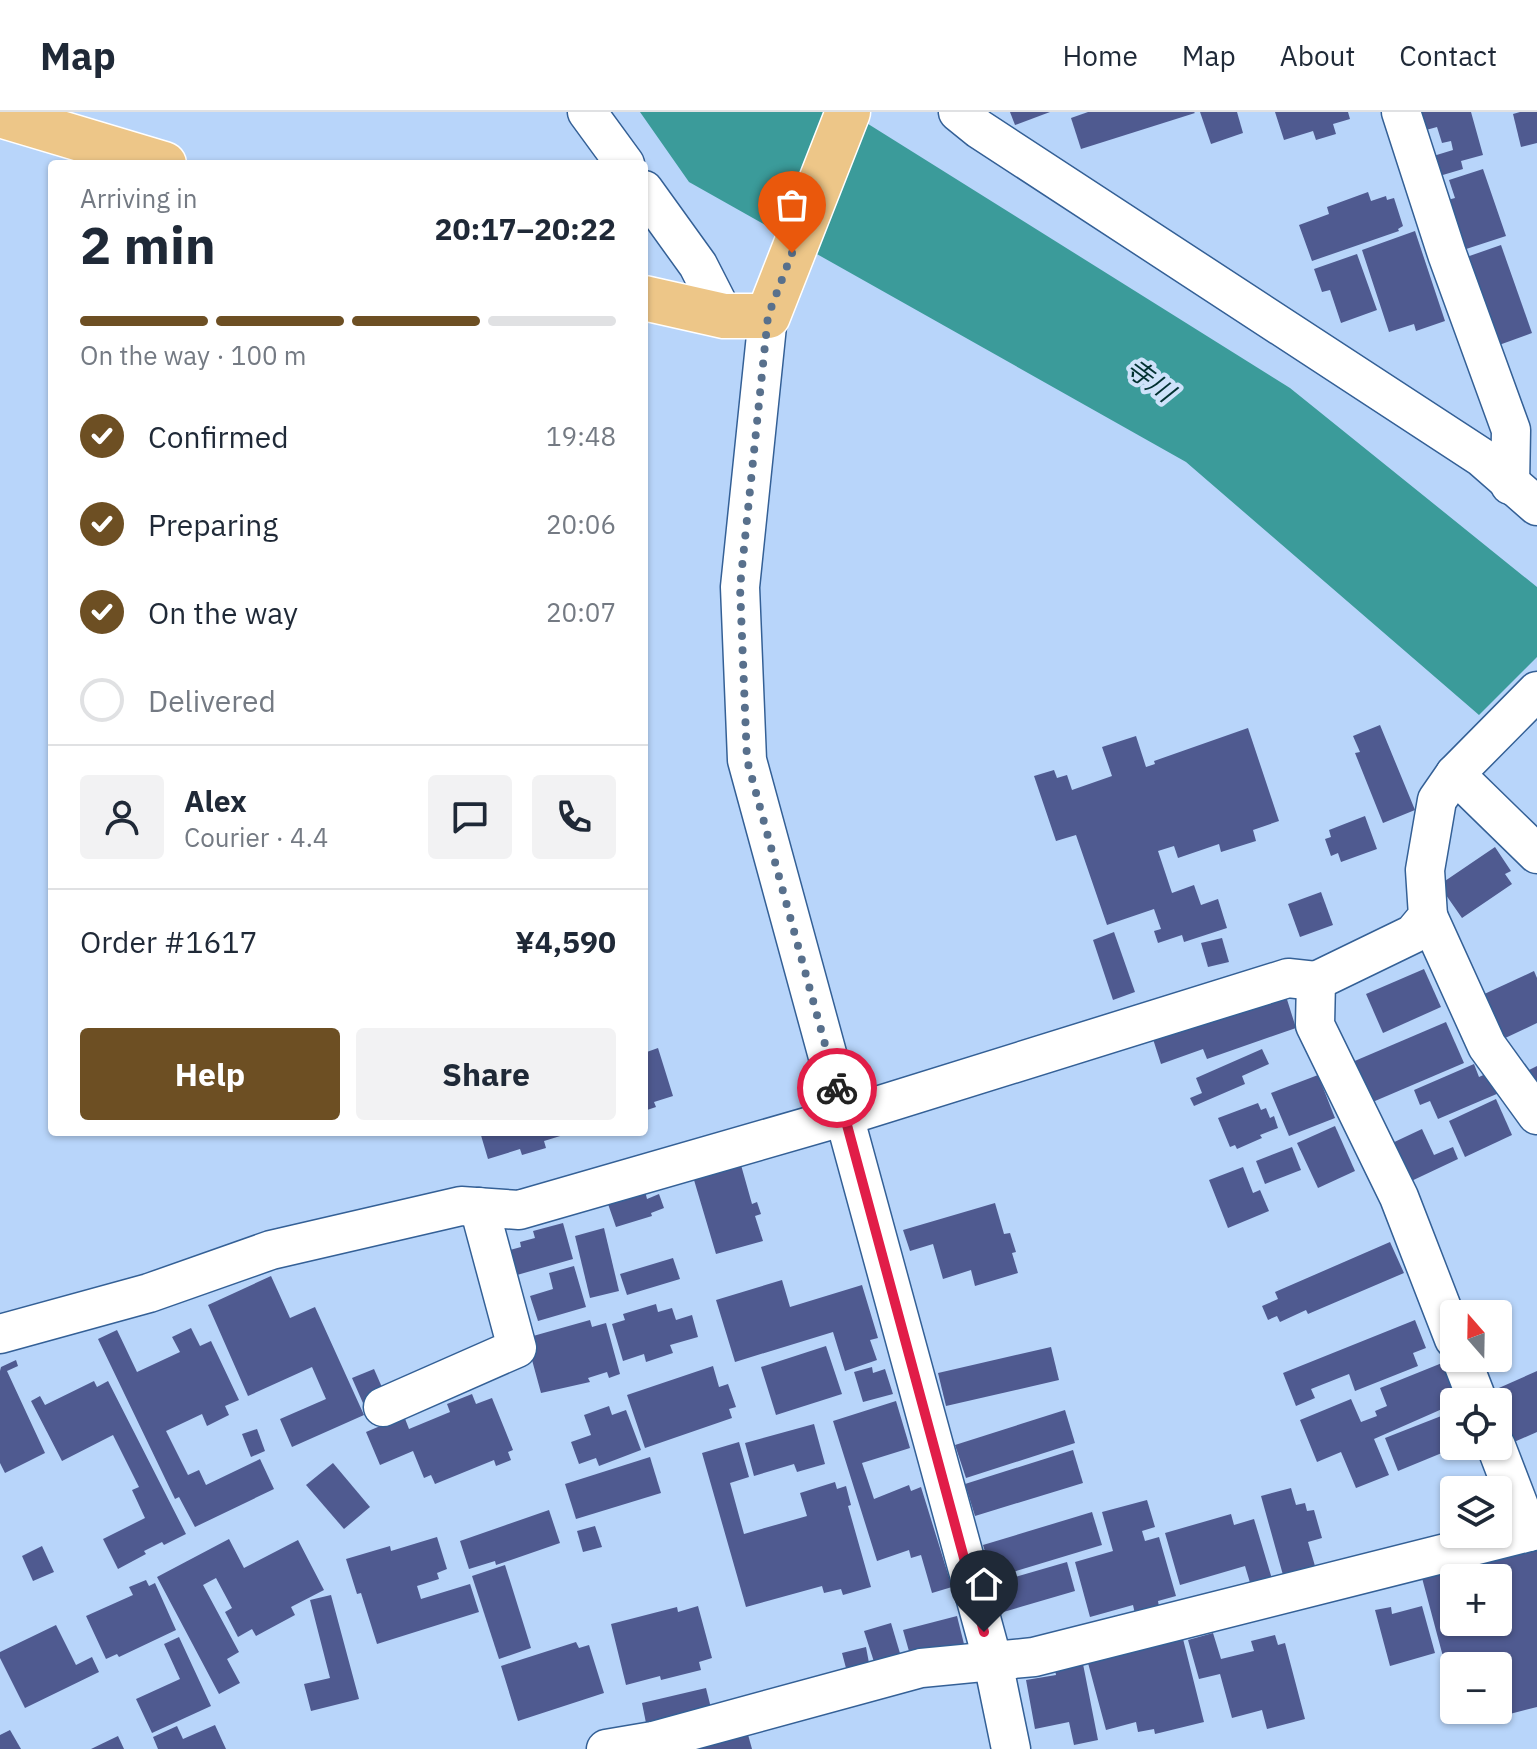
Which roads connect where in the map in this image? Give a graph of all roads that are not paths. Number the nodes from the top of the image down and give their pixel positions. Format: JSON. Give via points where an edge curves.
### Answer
{"nodes":[{"id":1,"x":587,"y":112,"type":"edge"},
{"id":2,"x":848,"y":112,"type":"edge"},
{"id":3,"x":958,"y":112,"type":"edge"},
{"id":4,"x":1401,"y":112,"type":"edge"},
{"id":5,"x":0,"y":115,"type":"edge"},
{"id":6,"x":151,"y":160,"type":"edge"},
{"id":7,"x":622,"y":160,"type":"edge"},
{"id":8,"x":648,"y":196,"type":"edge"},
{"id":9,"x":775,"y":298,"type":"junction"},
{"id":10,"x":648,"y":299,"type":"edge"},
{"id":11,"x":724,"y":316,"type":"junction"},
{"id":12,"x":1524,"y":496,"type":"edge"},
{"id":13,"x":1537,"y":691,"type":"edge"},
{"id":14,"x":1466,"y":762,"type":"junction"},
{"id":15,"x":1537,"y":854,"type":"edge"},
{"id":16,"x":1428,"y":916,"type":"junction"},
{"id":17,"x":1316,"y":981,"type":"junction"},
{"id":18,"x":1537,"y":1115,"type":"edge"},
{"id":19,"x":845,"y":1116,"type":"junction"},
{"id":20,"x":479,"y":1207,"type":"junction"},
{"id":21,"x":1440,"y":1303,"type":"edge"},
{"id":22,"x":0,"y":1334,"type":"edge"},
{"id":23,"x":383,"y":1407,"type":"dead end"},
{"id":24,"x":1502,"y":1460,"type":"edge"},
{"id":25,"x":1533,"y":1531,"type":"edge"},
{"id":26,"x":993,"y":1662,"type":"junction"},
{"id":27,"x":606,"y":1749,"type":"edge"},
{"id":28,"x":1011,"y":1749,"type":"edge"}],
"edges":[{"from":1,"to":7,"type":"street"},
{"from":2,"to":9,"type":"main road"},
{"from":3,"to":12,"type":"street","via":[[1481,457]]},
{"from":4,"to":12,"type":"street","via":[[1511,430]]},
{"from":5,"to":6,"type":"main road"},
{"from":8,"to":11,"type":"street","via":[[698,265]]},
{"from":9,"to":11,"type":"main road"},
{"from":9,"to":19,"type":"street","via":[[740,587],[747,760]]},
{"from":10,"to":11,"type":"main road"},
{"from":13,"to":14,"type":"street"},
{"from":14,"to":15,"type":"street"},
{"from":14,"to":16,"type":"street","via":[[1437,800],[1425,870]]},
{"from":16,"to":17,"type":"street","via":[[1413,934]]},
{"from":16,"to":18,"type":"street","via":[[1487,1046]]},
{"from":17,"to":19,"type":"street","via":[[1288,978]]},
{"from":17,"to":21,"type":"street","via":[[1315,1025],[1399,1197]]},
{"from":19,"to":20,"type":"street","via":[[519,1210]]},
{"from":19,"to":26,"type":"street"},
{"from":20,"to":22,"type":"street","via":[[461,1206],[271,1250],[149,1293]]},
{"from":20,"to":23,"type":"street","via":[[517,1348]]},
{"from":24,"to":25,"type":"street"},
{"from":25,"to":26,"type":"street","via":[[1034,1657]]},
{"from":26,"to":27,"type":"street","via":[[921,1668]]},
{"from":26,"to":28,"type":"street"}]}
